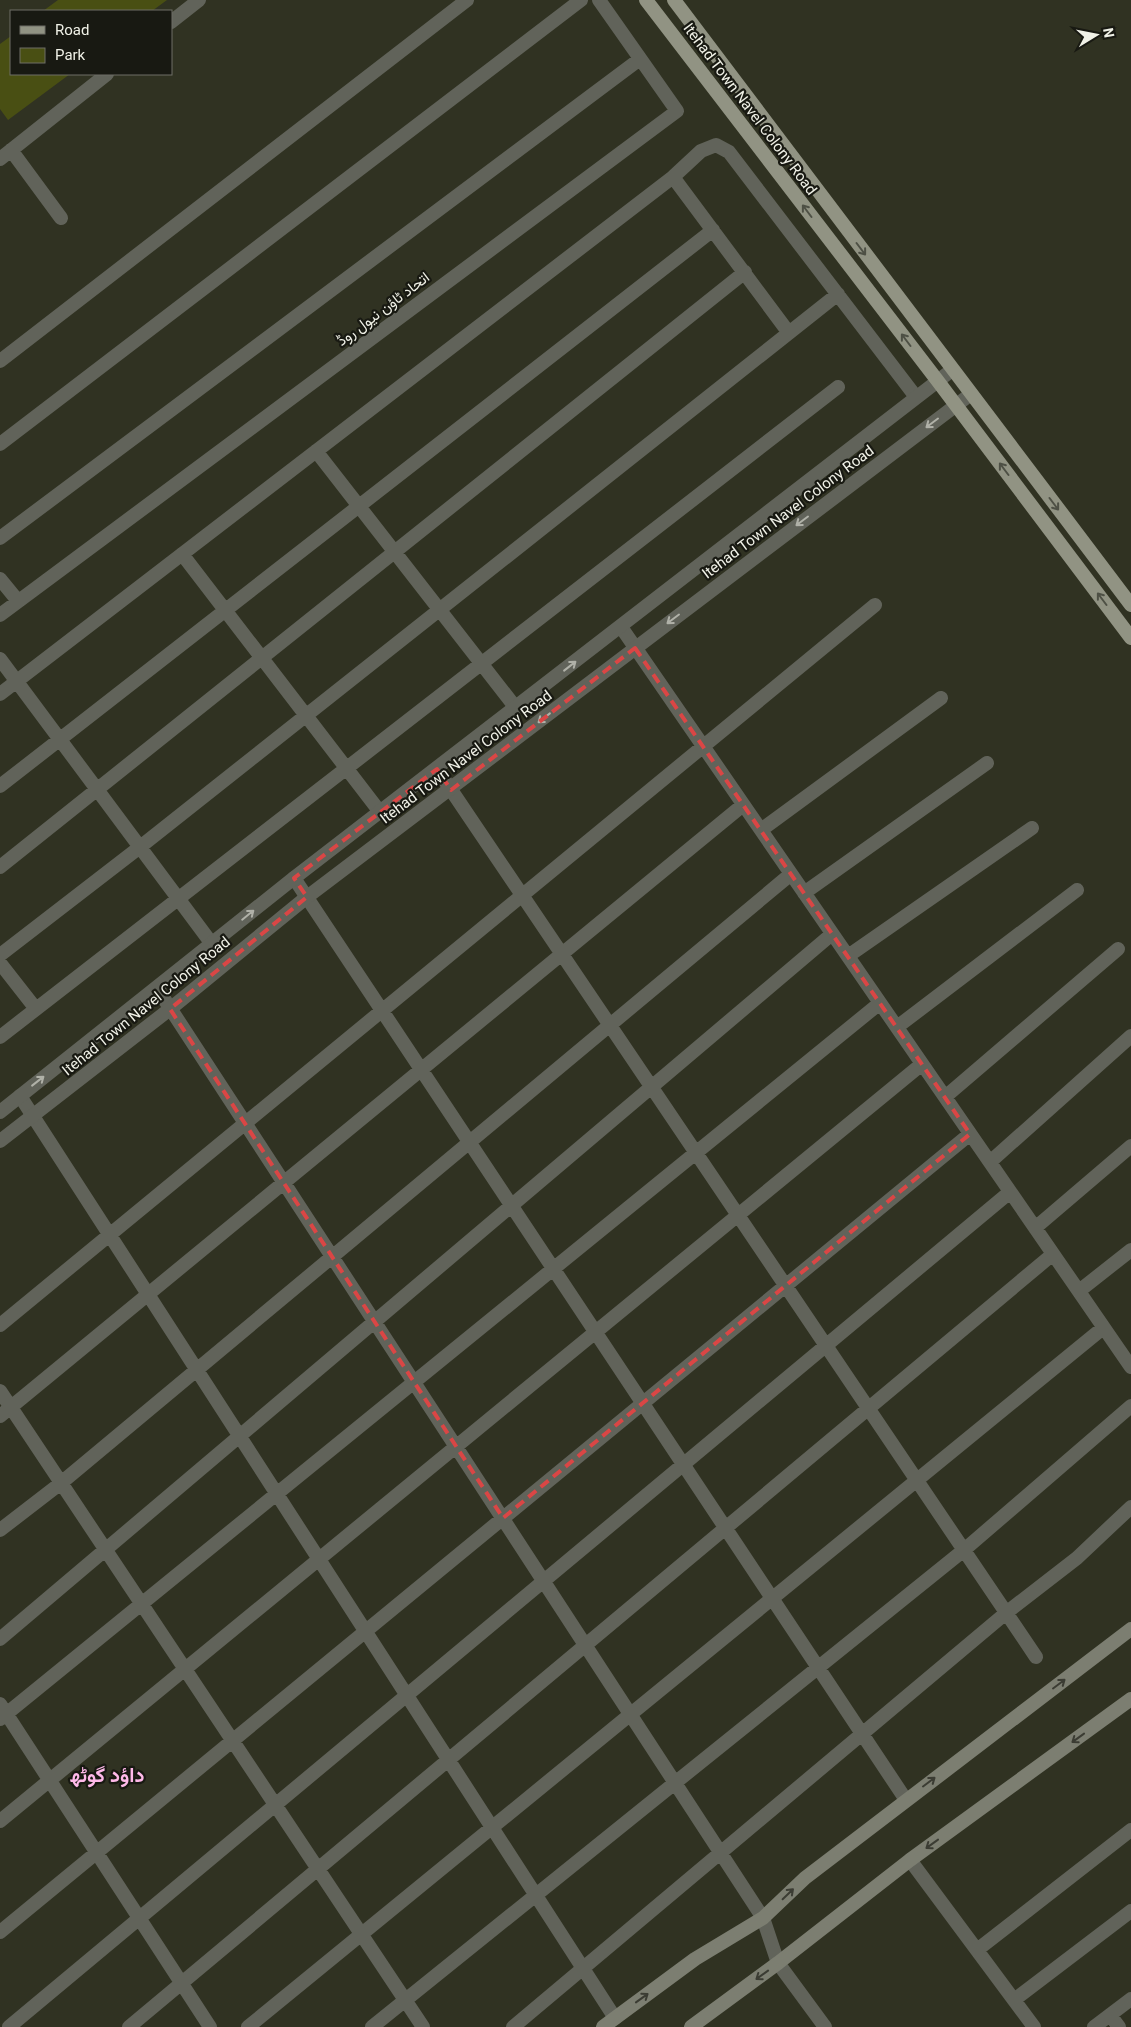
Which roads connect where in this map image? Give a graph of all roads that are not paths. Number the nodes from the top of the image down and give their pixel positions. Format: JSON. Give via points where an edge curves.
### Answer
{"nodes":[{"id":1,"x":199,"y":0,"type":"edge"},
{"id":2,"x":467,"y":0,"type":"edge"},
{"id":3,"x":582,"y":0,"type":"edge"},
{"id":4,"x":599,"y":0,"type":"edge"},
{"id":5,"x":646,"y":0,"type":"edge"},
{"id":6,"x":674,"y":0,"type":"edge"},
{"id":7,"x":172,"y":21,"type":"edge"},
{"id":8,"x":640,"y":59,"type":"junction"},
{"id":9,"x":106,"y":75,"type":"edge"},
{"id":10,"x":12,"y":150,"type":"junction"},
{"id":11,"x":0,"y":159,"type":"edge"},
{"id":12,"x":674,"y":177,"type":"junction"},
{"id":13,"x":60,"y":218,"type":"dead end"},
{"id":14,"x":713,"y":230,"type":"junction"},
{"id":15,"x":745,"y":272,"type":"junction"},
{"id":16,"x":838,"y":294,"type":"junction"},
{"id":17,"x":789,"y":333,"type":"junction"},
{"id":18,"x":0,"y":361,"type":"edge"},
{"id":19,"x":952,"y":370,"type":"junction"},
{"id":20,"x":937,"y":380,"type":"junction"},
{"id":21,"x":838,"y":387,"type":"dead end"},
{"id":22,"x":971,"y":394,"type":"junction"},
{"id":23,"x":916,"y":397,"type":"junction"},
{"id":24,"x":956,"y":405,"type":"junction"},
{"id":25,"x":0,"y":444,"type":"edge"},
{"id":26,"x":316,"y":451,"type":"junction"},
{"id":27,"x":359,"y":506,"type":"junction"},
{"id":28,"x":0,"y":538,"type":"edge"},
{"id":29,"x":395,"y":552,"type":"junction"},
{"id":30,"x":182,"y":554,"type":"junction"},
{"id":31,"x":0,"y":579,"type":"edge"},
{"id":32,"x":18,"y":602,"type":"junction"},
{"id":33,"x":874,"y":605,"type":"dead end"},
{"id":34,"x":1131,"y":605,"type":"edge"},
{"id":35,"x":440,"y":610,"type":"junction"},
{"id":36,"x":226,"y":611,"type":"junction"},
{"id":37,"x":0,"y":614,"type":"edge"},
{"id":38,"x":621,"y":627,"type":"junction"},
{"id":39,"x":1131,"y":638,"type":"edge"},
{"id":40,"x":635,"y":648,"type":"junction"},
{"id":41,"x":262,"y":658,"type":"junction"},
{"id":42,"x":0,"y":659,"type":"edge"},
{"id":43,"x":482,"y":663,"type":"junction"},
{"id":44,"x":17,"y":681,"type":"junction"},
{"id":45,"x":0,"y":694,"type":"edge"},
{"id":46,"x":941,"y":698,"type":"dead end"},
{"id":47,"x":516,"y":708,"type":"junction"},
{"id":48,"x":306,"y":715,"type":"junction"},
{"id":49,"x":60,"y":740,"type":"junction"},
{"id":50,"x":703,"y":746,"type":"junction"},
{"id":51,"x":987,"y":763,"type":"dead end"},
{"id":52,"x":346,"y":768,"type":"junction"},
{"id":53,"x":437,"y":769,"type":"junction"},
{"id":54,"x":0,"y":786,"type":"edge"},
{"id":55,"x":97,"y":790,"type":"junction"},
{"id":56,"x":451,"y":790,"type":"junction"},
{"id":57,"x":743,"y":805,"type":"junction"},
{"id":58,"x":380,"y":812,"type":"junction"},
{"id":59,"x":1032,"y":828,"type":"dead end"},
{"id":60,"x":761,"y":830,"type":"junction"},
{"id":61,"x":140,"y":847,"type":"junction"},
{"id":62,"x":0,"y":867,"type":"edge"},
{"id":63,"x":791,"y":874,"type":"junction"},
{"id":64,"x":294,"y":878,"type":"junction"},
{"id":65,"x":1077,"y":890,"type":"dead end"},
{"id":66,"x":804,"y":892,"type":"junction"},
{"id":67,"x":522,"y":895,"type":"junction"},
{"id":68,"x":178,"y":898,"type":"junction"},
{"id":69,"x":307,"y":898,"type":"junction"},
{"id":70,"x":832,"y":934,"type":"junction"},
{"id":71,"x":212,"y":944,"type":"junction"},
{"id":72,"x":1118,"y":949,"type":"dead end"},
{"id":73,"x":562,"y":954,"type":"junction"},
{"id":74,"x":0,"y":955,"type":"edge"},
{"id":75,"x":848,"y":956,"type":"junction"},
{"id":76,"x":0,"y":963,"type":"edge"},
{"id":77,"x":156,"y":988,"type":"junction"},
{"id":78,"x":880,"y":1003,"type":"junction"},
{"id":79,"x":36,"y":1009,"type":"junction"},
{"id":80,"x":170,"y":1009,"type":"junction"},
{"id":81,"x":382,"y":1011,"type":"junction"},
{"id":82,"x":610,"y":1025,"type":"junction"},
{"id":83,"x":897,"y":1028,"type":"junction"},
{"id":84,"x":1131,"y":1036,"type":"edge"},
{"id":85,"x":0,"y":1037,"type":"edge"},
{"id":86,"x":922,"y":1064,"type":"junction"},
{"id":87,"x":421,"y":1070,"type":"junction"},
{"id":88,"x":652,"y":1087,"type":"junction"},
{"id":89,"x":20,"y":1096,"type":"junction"},
{"id":90,"x":945,"y":1097,"type":"junction"},
{"id":91,"x":0,"y":1112,"type":"edge"},
{"id":92,"x":34,"y":1116,"type":"junction"},
{"id":93,"x":245,"y":1123,"type":"junction"},
{"id":94,"x":970,"y":1134,"type":"junction"},
{"id":95,"x":0,"y":1141,"type":"edge"},
{"id":96,"x":469,"y":1142,"type":"junction"},
{"id":97,"x":1131,"y":1146,"type":"edge"},
{"id":98,"x":696,"y":1153,"type":"junction"},
{"id":99,"x":990,"y":1162,"type":"junction"},
{"id":100,"x":284,"y":1183,"type":"junction"},
{"id":101,"x":1010,"y":1192,"type":"junction"},
{"id":102,"x":511,"y":1206,"type":"junction"},
{"id":103,"x":738,"y":1215,"type":"junction"},
{"id":104,"x":1034,"y":1228,"type":"junction"},
{"id":105,"x":110,"y":1234,"type":"junction"},
{"id":106,"x":1131,"y":1250,"type":"edge"},
{"id":107,"x":1053,"y":1254,"type":"junction"},
{"id":108,"x":332,"y":1257,"type":"junction"},
{"id":109,"x":553,"y":1269,"type":"junction"},
{"id":110,"x":785,"y":1286,"type":"junction"},
{"id":111,"x":1079,"y":1291,"type":"junction"},
{"id":112,"x":148,"y":1294,"type":"junction"},
{"id":113,"x":375,"y":1322,"type":"junction"},
{"id":114,"x":0,"y":1325,"type":"edge"},
{"id":115,"x":1104,"y":1328,"type":"junction"},
{"id":116,"x":595,"y":1332,"type":"junction"},
{"id":117,"x":826,"y":1346,"type":"junction"},
{"id":118,"x":1131,"y":1368,"type":"edge"},
{"id":119,"x":197,"y":1370,"type":"junction"},
{"id":120,"x":414,"y":1382,"type":"junction"},
{"id":121,"x":0,"y":1391,"type":"edge"},
{"id":122,"x":642,"y":1404,"type":"junction"},
{"id":123,"x":1131,"y":1406,"type":"edge"},
{"id":124,"x":868,"y":1409,"type":"junction"},
{"id":125,"x":5,"y":1412,"type":"edge"},
{"id":126,"x":240,"y":1436,"type":"junction"},
{"id":127,"x":456,"y":1446,"type":"junction"},
{"id":128,"x":683,"y":1465,"type":"junction"},
{"id":129,"x":917,"y":1481,"type":"junction"},
{"id":130,"x":61,"y":1483,"type":"junction"},
{"id":131,"x":277,"y":1494,"type":"junction"},
{"id":132,"x":1131,"y":1508,"type":"edge"},
{"id":133,"x":503,"y":1518,"type":"junction"},
{"id":134,"x":725,"y":1528,"type":"junction"},
{"id":135,"x":0,"y":1530,"type":"edge"},
{"id":136,"x":106,"y":1550,"type":"junction"},
{"id":137,"x":964,"y":1550,"type":"junction"},
{"id":138,"x":319,"y":1559,"type":"junction"},
{"id":139,"x":544,"y":1581,"type":"junction"},
{"id":140,"x":772,"y":1598,"type":"junction"},
{"id":141,"x":142,"y":1604,"type":"junction"},
{"id":142,"x":1006,"y":1613,"type":"junction"},
{"id":143,"x":1131,"y":1629,"type":"edge"},
{"id":144,"x":366,"y":1631,"type":"junction"},
{"id":145,"x":0,"y":1639,"type":"edge"},
{"id":146,"x":586,"y":1645,"type":"junction"},
{"id":147,"x":1036,"y":1657,"type":"dead end"},
{"id":148,"x":818,"y":1668,"type":"junction"},
{"id":149,"x":185,"y":1669,"type":"junction"},
{"id":150,"x":407,"y":1695,"type":"junction"},
{"id":151,"x":1131,"y":1699,"type":"edge"},
{"id":152,"x":2,"y":1713,"type":"edge"},
{"id":153,"x":631,"y":1714,"type":"junction"},
{"id":154,"x":862,"y":1734,"type":"junction"},
{"id":155,"x":233,"y":1740,"type":"junction"},
{"id":156,"x":449,"y":1760,"type":"junction"},
{"id":157,"x":50,"y":1780,"type":"junction"},
{"id":158,"x":676,"y":1782,"type":"junction"},
{"id":159,"x":906,"y":1800,"type":"junction"},
{"id":160,"x":275,"y":1805,"type":"junction"},
{"id":161,"x":0,"y":1821,"type":"edge"},
{"id":162,"x":492,"y":1827,"type":"junction"},
{"id":163,"x":1131,"y":1830,"type":"edge"},
{"id":164,"x":721,"y":1852,"type":"junction"},
{"id":165,"x":96,"y":1853,"type":"junction"},
{"id":166,"x":910,"y":1860,"type":"junction"},
{"id":167,"x":318,"y":1869,"type":"junction"},
{"id":168,"x":536,"y":1895,"type":"junction"},
{"id":169,"x":1131,"y":1911,"type":"edge"},
{"id":170,"x":139,"y":1918,"type":"junction"},
{"id":171,"x":763,"y":1918,"type":"junction"},
{"id":172,"x":0,"y":1932,"type":"edge"},
{"id":173,"x":362,"y":1934,"type":"junction"},
{"id":174,"x":977,"y":1950,"type":"junction"},
{"id":175,"x":778,"y":1963,"type":"junction"},
{"id":176,"x":583,"y":1968,"type":"junction"},
{"id":177,"x":181,"y":1983,"type":"junction"},
{"id":178,"x":1131,"y":1999,"type":"edge"},
{"id":179,"x":405,"y":2000,"type":"junction"},
{"id":180,"x":1014,"y":2000,"type":"junction"},
{"id":181,"x":1110,"y":2015,"type":"junction"},
{"id":182,"x":615,"y":2018,"type":"junction"},
{"id":183,"x":9,"y":2027,"type":"edge"},
{"id":184,"x":129,"y":2027,"type":"edge"},
{"id":185,"x":210,"y":2027,"type":"edge"},
{"id":186,"x":248,"y":2027,"type":"edge"},
{"id":187,"x":372,"y":2027,"type":"edge"},
{"id":188,"x":423,"y":2027,"type":"edge"},
{"id":189,"x":513,"y":2027,"type":"edge"},
{"id":190,"x":603,"y":2027,"type":"edge"},
{"id":191,"x":691,"y":2027,"type":"edge"},
{"id":192,"x":825,"y":2027,"type":"edge"},
{"id":193,"x":1034,"y":2027,"type":"edge"},
{"id":194,"x":1094,"y":2027,"type":"edge"},
{"id":195,"x":1119,"y":2027,"type":"edge"}],
"edges":[{"from":1,"to":7,"type":"street"},
{"from":2,"to":18,"type":"street"},
{"from":3,"to":25,"type":"street"},
{"from":4,"to":8,"type":"street","name":"اتحاد ٹاؤن نیول روڈ"},
{"from":20,"to":5,"type":"main road","name":"Itehad Town Navel Colony Road","one_way":true},
{"from":6,"to":19,"type":"main road","name":"Itehad Town Navel Colony Road","one_way":true},
{"from":8,"to":28,"type":"street"},
{"from":8,"to":32,"type":"street","name":"اتحاد ٹاؤن نیول روڈ","via":[[677,111]]},
{"from":9,"to":10,"type":"street"},
{"from":10,"to":11,"type":"street"},
{"from":10,"to":13,"type":"street"},
{"from":12,"to":14,"type":"street"},
{"from":12,"to":16,"type":"street","via":[[701,152],[716,146],[729,152]]},
{"from":12,"to":26,"type":"street"},
{"from":14,"to":15,"type":"street"},
{"from":14,"to":27,"type":"street"},
{"from":15,"to":17,"type":"street"},
{"from":15,"to":29,"type":"street"},
{"from":16,"to":17,"type":"street"},
{"from":16,"to":23,"type":"street"},
{"from":17,"to":35,"type":"street"},
{"from":19,"to":20,"type":"street","name":"Itehad Town Navel Colony Road"},
{"from":19,"to":22,"type":"main road","name":"Itehad Town Navel Colony Road"},
{"from":20,"to":23,"type":"street","name":"Itehad Town Navel Colony Road"},
{"from":20,"to":24,"type":"main road","name":"Itehad Town Navel Colony Road"},
{"from":21,"to":43,"type":"street"},
{"from":22,"to":24,"type":"street","name":"Itehad Town Navel Colony Road"},
{"from":22,"to":34,"type":"main road","name":"Itehad Town Navel Colony Road","one_way":true},
{"from":23,"to":38,"type":"street","name":"Itehad Town Navel Colony Road"},
{"from":39,"to":24,"type":"main road","name":"Itehad Town Navel Colony Road","one_way":true},
{"from":24,"to":40,"type":"street","name":"Itehad Town Navel Colony Road","one_way":true},
{"from":26,"to":27,"type":"street"},
{"from":26,"to":30,"type":"street"},
{"from":27,"to":29,"type":"street"},
{"from":27,"to":36,"type":"street"},
{"from":29,"to":35,"type":"street"},
{"from":29,"to":41,"type":"street"},
{"from":30,"to":36,"type":"street"},
{"from":30,"to":44,"type":"street"},
{"from":31,"to":32,"type":"street"},
{"from":32,"to":37,"type":"street","name":"اتحاد ٹاؤن نیول روڈ"},
{"from":33,"to":50,"type":"street"},
{"from":35,"to":43,"type":"street"},
{"from":35,"to":48,"type":"street"},
{"from":36,"to":41,"type":"street"},
{"from":36,"to":49,"type":"street"},
{"from":38,"to":40,"type":"street"},
{"from":47,"to":38,"type":"street","name":"Itehad Town Navel Colony Road","one_way":true},
{"from":40,"to":50,"type":"street"},
{"from":40,"to":56,"type":"street","name":"Itehad Town Navel Colony Road","one_way":true},
{"from":41,"to":48,"type":"street"},
{"from":41,"to":55,"type":"street"},
{"from":42,"to":44,"type":"street"},
{"from":43,"to":47,"type":"street"},
{"from":43,"to":52,"type":"street"},
{"from":44,"to":45,"type":"street"},
{"from":44,"to":49,"type":"street"},
{"from":46,"to":60,"type":"street"},
{"from":47,"to":53,"type":"street","name":"Itehad Town Navel Colony Road"},
{"from":48,"to":52,"type":"street"},
{"from":48,"to":61,"type":"street"},
{"from":49,"to":54,"type":"street"},
{"from":49,"to":55,"type":"street"},
{"from":50,"to":57,"type":"street"},
{"from":50,"to":67,"type":"street"},
{"from":51,"to":66,"type":"street"},
{"from":52,"to":58,"type":"street"},
{"from":52,"to":68,"type":"street"},
{"from":53,"to":56,"type":"street"},
{"from":53,"to":58,"type":"street","name":"Itehad Town Navel Colony Road"},
{"from":55,"to":61,"type":"street"},
{"from":55,"to":62,"type":"street"},
{"from":56,"to":67,"type":"street"},
{"from":56,"to":69,"type":"street","name":"Itehad Town Navel Colony Road"},
{"from":57,"to":60,"type":"street"},
{"from":57,"to":73,"type":"street"},
{"from":58,"to":64,"type":"street","name":"Itehad Town Navel Colony Road"},
{"from":59,"to":75,"type":"street"},
{"from":60,"to":63,"type":"street"},
{"from":61,"to":68,"type":"street"},
{"from":61,"to":74,"type":"street"},
{"from":63,"to":66,"type":"street"},
{"from":63,"to":82,"type":"street"},
{"from":64,"to":69,"type":"street"},
{"from":71,"to":64,"type":"street","name":"Itehad Town Navel Colony Road","one_way":true},
{"from":65,"to":83,"type":"street"},
{"from":66,"to":70,"type":"street"},
{"from":67,"to":73,"type":"street"},
{"from":67,"to":81,"type":"street"},
{"from":68,"to":71,"type":"street"},
{"from":68,"to":79,"type":"street"},
{"from":69,"to":80,"type":"street","name":"Itehad Town Navel Colony Road"},
{"from":69,"to":81,"type":"street"},
{"from":70,"to":75,"type":"street"},
{"from":70,"to":88,"type":"street"},
{"from":71,"to":77,"type":"street","name":"Itehad Town Navel Colony Road"},
{"from":72,"to":90,"type":"street"},
{"from":73,"to":82,"type":"street"},
{"from":73,"to":87,"type":"street"},
{"from":75,"to":78,"type":"street"},
{"from":76,"to":79,"type":"street"},
{"from":77,"to":80,"type":"street"},
{"from":89,"to":77,"type":"street","name":"Itehad Town Navel Colony Road","one_way":true},
{"from":78,"to":83,"type":"street"},
{"from":78,"to":98,"type":"street"},
{"from":79,"to":85,"type":"street"},
{"from":80,"to":92,"type":"street","name":"Itehad Town Navel Colony Road"},
{"from":80,"to":93,"type":"street"},
{"from":81,"to":87,"type":"street"},
{"from":81,"to":93,"type":"street"},
{"from":82,"to":88,"type":"street"},
{"from":82,"to":96,"type":"street"},
{"from":83,"to":86,"type":"street"},
{"from":84,"to":99,"type":"street"},
{"from":86,"to":90,"type":"street"},
{"from":86,"to":103,"type":"street"},
{"from":87,"to":96,"type":"street"},
{"from":87,"to":100,"type":"street"},
{"from":88,"to":98,"type":"street"},
{"from":88,"to":102,"type":"street"},
{"from":89,"to":91,"type":"street","name":"Itehad Town Navel Colony Road"},
{"from":89,"to":92,"type":"street"},
{"from":90,"to":94,"type":"street"},
{"from":92,"to":95,"type":"street","name":"Itehad Town Navel Colony Road"},
{"from":92,"to":105,"type":"street"},
{"from":93,"to":100,"type":"street"},
{"from":93,"to":105,"type":"street"},
{"from":94,"to":99,"type":"street"},
{"from":94,"to":110,"type":"street"},
{"from":96,"to":102,"type":"street"},
{"from":96,"to":108,"type":"street"},
{"from":97,"to":104,"type":"street"},
{"from":98,"to":103,"type":"street"},
{"from":98,"to":109,"type":"street"},
{"from":99,"to":101,"type":"street"},
{"from":100,"to":108,"type":"street"},
{"from":100,"to":112,"type":"street"},
{"from":101,"to":104,"type":"street"},
{"from":101,"to":117,"type":"street"},
{"from":102,"to":109,"type":"street"},
{"from":102,"to":113,"type":"street"},
{"from":103,"to":110,"type":"street"},
{"from":103,"to":116,"type":"street"},
{"from":104,"to":107,"type":"street"},
{"from":105,"to":112,"type":"street"},
{"from":105,"to":114,"type":"street"},
{"from":106,"to":111,"type":"street"},
{"from":107,"to":111,"type":"street"},
{"from":107,"to":124,"type":"street"},
{"from":108,"to":113,"type":"street"},
{"from":108,"to":119,"type":"street"},
{"from":109,"to":116,"type":"street"},
{"from":109,"to":120,"type":"street"},
{"from":110,"to":117,"type":"street"},
{"from":110,"to":122,"type":"street"},
{"from":111,"to":115,"type":"street"},
{"from":112,"to":119,"type":"street"},
{"from":112,"to":125,"type":"street"},
{"from":113,"to":120,"type":"street"},
{"from":113,"to":126,"type":"street"},
{"from":115,"to":118,"type":"street"},
{"from":115,"to":129,"type":"street"},
{"from":116,"to":122,"type":"street"},
{"from":116,"to":127,"type":"street"},
{"from":117,"to":124,"type":"street"},
{"from":117,"to":128,"type":"street"},
{"from":119,"to":126,"type":"street"},
{"from":119,"to":130,"type":"street"},
{"from":120,"to":127,"type":"street"},
{"from":120,"to":131,"type":"street"},
{"from":121,"to":125,"type":"street"},
{"from":122,"to":128,"type":"street"},
{"from":122,"to":133,"type":"street"},
{"from":123,"to":137,"type":"street"},
{"from":124,"to":129,"type":"street"},
{"from":124,"to":134,"type":"street"},
{"from":125,"to":130,"type":"street"},
{"from":126,"to":131,"type":"street"},
{"from":126,"to":136,"type":"street"},
{"from":127,"to":133,"type":"street"},
{"from":127,"to":138,"type":"street"},
{"from":128,"to":134,"type":"street"},
{"from":128,"to":139,"type":"street"},
{"from":129,"to":137,"type":"street"},
{"from":129,"to":140,"type":"street"},
{"from":130,"to":135,"type":"street"},
{"from":130,"to":136,"type":"street"},
{"from":131,"to":138,"type":"street"},
{"from":131,"to":141,"type":"street"},
{"from":132,"to":142,"type":"street","via":[[1077,1558]]},
{"from":133,"to":139,"type":"street"},
{"from":133,"to":144,"type":"street"},
{"from":134,"to":140,"type":"street"},
{"from":134,"to":146,"type":"street"},
{"from":136,"to":141,"type":"street"},
{"from":136,"to":145,"type":"street"},
{"from":137,"to":142,"type":"street"},
{"from":137,"to":148,"type":"street"},
{"from":138,"to":144,"type":"street"},
{"from":138,"to":149,"type":"street"},
{"from":139,"to":146,"type":"street"},
{"from":139,"to":150,"type":"street"},
{"from":140,"to":148,"type":"street"},
{"from":140,"to":153,"type":"street"},
{"from":141,"to":149,"type":"street"},
{"from":141,"to":152,"type":"street"},
{"from":142,"to":147,"type":"street"},
{"from":142,"to":154,"type":"street"},
{"from":159,"to":143,"type":"main road","one_way":true},
{"from":144,"to":150,"type":"street"},
{"from":144,"to":155,"type":"street"},
{"from":146,"to":153,"type":"street"},
{"from":146,"to":156,"type":"street"},
{"from":148,"to":154,"type":"street"},
{"from":148,"to":158,"type":"street"},
{"from":149,"to":155,"type":"street"},
{"from":149,"to":157,"type":"street"},
{"from":150,"to":156,"type":"street"},
{"from":150,"to":160,"type":"street"},
{"from":151,"to":166,"type":"main road","one_way":true},
{"from":152,"to":157,"type":"street"},
{"from":153,"to":158,"type":"street"},
{"from":153,"to":162,"type":"street"},
{"from":154,"to":159,"type":"street"},
{"from":154,"to":164,"type":"street"},
{"from":155,"to":160,"type":"street"},
{"from":155,"to":165,"type":"street"},
{"from":156,"to":162,"type":"street"},
{"from":156,"to":167,"type":"street"},
{"from":157,"to":161,"type":"street"},
{"from":157,"to":165,"type":"street"},
{"from":158,"to":164,"type":"street"},
{"from":158,"to":168,"type":"street"},
{"from":171,"to":159,"type":"main road","one_way":true,"via":[[805,1878]]},
{"from":160,"to":167,"type":"street"},
{"from":160,"to":170,"type":"street"},
{"from":162,"to":168,"type":"street"},
{"from":162,"to":173,"type":"street"},
{"from":163,"to":174,"type":"street"},
{"from":164,"to":171,"type":"street"},
{"from":164,"to":176,"type":"street"},
{"from":165,"to":170,"type":"street"},
{"from":165,"to":172,"type":"street"},
{"from":166,"to":174,"type":"street"},
{"from":166,"to":175,"type":"main road"},
{"from":167,"to":173,"type":"street"},
{"from":167,"to":177,"type":"street"},
{"from":168,"to":176,"type":"street"},
{"from":168,"to":179,"type":"street"},
{"from":169,"to":180,"type":"street"},
{"from":170,"to":177,"type":"street"},
{"from":170,"to":183,"type":"street"},
{"from":171,"to":175,"type":"street"},
{"from":182,"to":171,"type":"main road","one_way":true,"via":[[695,1959]]},
{"from":173,"to":179,"type":"street"},
{"from":173,"to":186,"type":"street"},
{"from":174,"to":180,"type":"street"},
{"from":175,"to":191,"type":"main road","one_way":true},
{"from":175,"to":192,"type":"street"},
{"from":176,"to":182,"type":"street"},
{"from":176,"to":189,"type":"street"},
{"from":177,"to":184,"type":"street"},
{"from":177,"to":185,"type":"street"},
{"from":178,"to":181,"type":"street"},
{"from":179,"to":187,"type":"street"},
{"from":179,"to":188,"type":"street"},
{"from":180,"to":193,"type":"street"},
{"from":181,"to":194,"type":"street"},
{"from":181,"to":195,"type":"street"},
{"from":182,"to":190,"type":"main road"}]}
